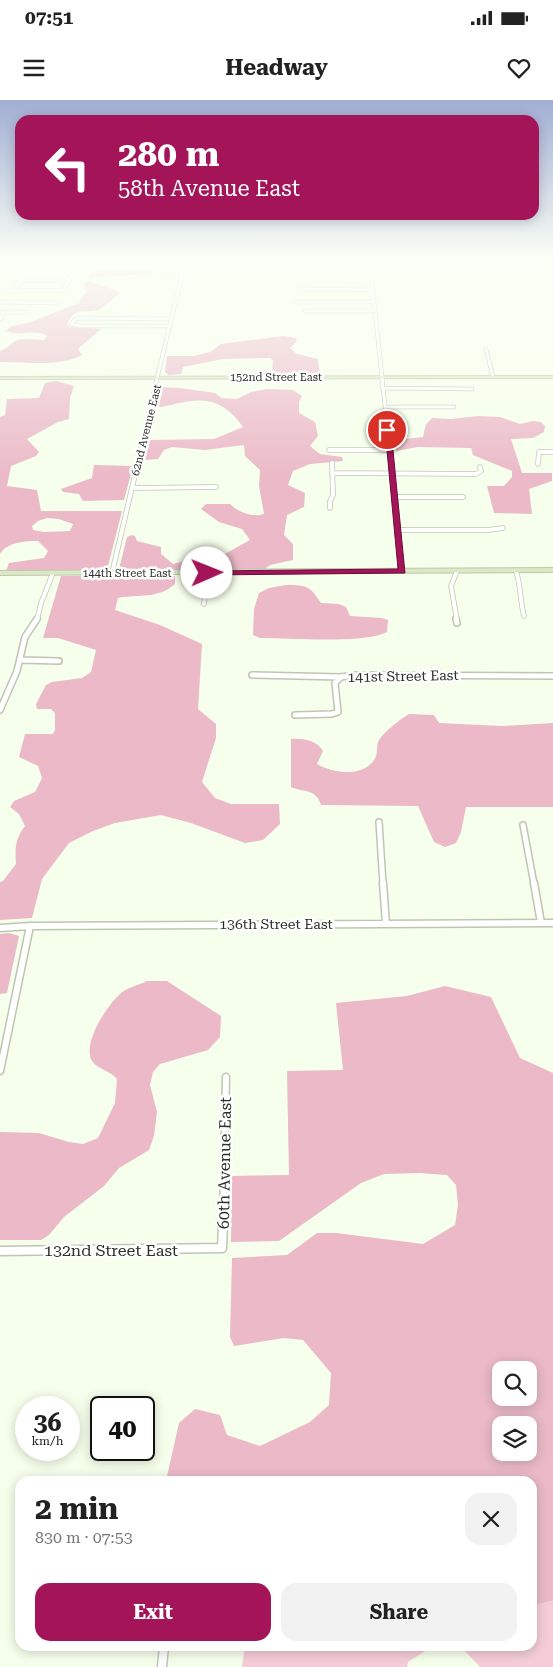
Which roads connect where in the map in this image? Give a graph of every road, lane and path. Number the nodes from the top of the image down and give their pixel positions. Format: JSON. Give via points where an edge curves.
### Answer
{"nodes":[{"id":1,"x":170,"y":331,"type":"edge"},
{"id":2,"x":377,"y":331,"type":"edge"},
{"id":3,"x":486,"y":349,"type":"dead end"},
{"id":4,"x":159,"y":377,"type":"junction"},
{"id":5,"x":381,"y":377,"type":"junction"},
{"id":6,"x":493,"y":377,"type":"junction"},
{"id":7,"x":553,"y":377,"type":"edge"},
{"id":8,"x":0,"y":378,"type":"edge"},
{"id":9,"x":382,"y":388,"type":"junction"},
{"id":10,"x":472,"y":389,"type":"dead end"},
{"id":11,"x":385,"y":407,"type":"junction"},
{"id":12,"x":454,"y":407,"type":"dead end"},
{"id":13,"x":329,"y":450,"type":"dead end"},
{"id":14,"x":390,"y":450,"type":"junction"},
{"id":15,"x":553,"y":452,"type":"edge"},
{"id":16,"x":332,"y":463,"type":"dead end"},
{"id":17,"x":538,"y":464,"type":"dead end"},
{"id":18,"x":480,"y":467,"type":"dead end"},
{"id":19,"x":332,"y":473,"type":"junction"},
{"id":20,"x":392,"y":473,"type":"junction"},
{"id":21,"x":216,"y":487,"type":"dead end"},
{"id":22,"x":132,"y":488,"type":"junction"},
{"id":23,"x":394,"y":497,"type":"junction"},
{"id":24,"x":463,"y":497,"type":"dead end"},
{"id":25,"x":330,"y":508,"type":"dead end"},
{"id":26,"x":503,"y":528,"type":"dead end"},
{"id":27,"x":397,"y":530,"type":"junction"},
{"id":28,"x":553,"y":570,"type":"edge"},
{"id":29,"x":457,"y":571,"type":"junction"},
{"id":30,"x":516,"y":571,"type":"junction"},
{"id":31,"x":402,"y":572,"type":"junction"},
{"id":32,"x":0,"y":573,"type":"edge"},
{"id":33,"x":53,"y":573,"type":"junction"},
{"id":34,"x":112,"y":573,"type":"junction"},
{"id":35,"x":207,"y":573,"type":"junction"},
{"id":36,"x":204,"y":604,"type":"dead end"},
{"id":37,"x":524,"y":616,"type":"dead end"},
{"id":38,"x":457,"y":623,"type":"dead end"},
{"id":39,"x":20,"y":660,"type":"junction"},
{"id":40,"x":59,"y":661,"type":"dead end"},
{"id":41,"x":252,"y":675,"type":"dead end"},
{"id":42,"x":553,"y":676,"type":"edge"},
{"id":43,"x":341,"y":677,"type":"junction"},
{"id":44,"x":0,"y":710,"type":"edge"},
{"id":45,"x":295,"y":715,"type":"dead end"},
{"id":46,"x":379,"y":822,"type":"dead end"},
{"id":47,"x":523,"y":825,"type":"dead end"},
{"id":48,"x":541,"y":923,"type":"junction"},
{"id":49,"x":553,"y":923,"type":"edge"},
{"id":50,"x":386,"y":924,"type":"junction"},
{"id":51,"x":30,"y":926,"type":"junction"},
{"id":52,"x":0,"y":928,"type":"edge"},
{"id":53,"x":0,"y":1072,"type":"edge"},
{"id":54,"x":226,"y":1077,"type":"dead end"},
{"id":55,"x":222,"y":1248,"type":"joint"},
{"id":56,"x":0,"y":1251,"type":"edge"},
{"id":57,"x":164,"y":1651,"type":"edge"},
{"id":58,"x":162,"y":1667,"type":"edge"}],
"edges":[{"from":1,"to":4,"type":"street","name":"62nd Avenue East"},
{"from":2,"to":5,"type":"street"},
{"from":3,"to":6,"type":"street"},
{"from":4,"to":5,"type":"street","name":"152nd Street East"},
{"from":4,"to":8,"type":"street","name":"152nd Street East"},
{"from":4,"to":22,"type":"street","name":"62nd Avenue East"},
{"from":5,"to":6,"type":"street","name":"152nd Street East"},
{"from":5,"to":9,"type":"street"},
{"from":6,"to":7,"type":"street","name":"152nd Street East"},
{"from":9,"to":10,"type":"street"},
{"from":9,"to":11,"type":"street"},
{"from":11,"to":12,"type":"street"},
{"from":11,"to":14,"type":"street"},
{"from":13,"to":14,"type":"street"},
{"from":14,"to":20,"type":"street"},
{"from":15,"to":17,"type":"street","via":[[539,452]]},
{"from":16,"to":19,"type":"street"},
{"from":18,"to":20,"type":"street","via":[[481,472],[476,474]]},
{"from":19,"to":20,"type":"street"},
{"from":19,"to":25,"type":"street"},
{"from":20,"to":23,"type":"street"},
{"from":21,"to":22,"type":"street"},
{"from":22,"to":34,"type":"street","name":"62nd Avenue East"},
{"from":23,"to":24,"type":"street"},
{"from":23,"to":27,"type":"street"},
{"from":26,"to":27,"type":"street"},
{"from":27,"to":31,"type":"street"},
{"from":28,"to":30,"type":"street","name":"144th Street East"},
{"from":29,"to":30,"type":"street","name":"144th Street East"},
{"from":29,"to":31,"type":"street","name":"144th Street East"},
{"from":29,"to":38,"type":"street","via":[[452,586]]},
{"from":30,"to":37,"type":"street"},
{"from":31,"to":35,"type":"street","name":"144th Street East"},
{"from":32,"to":33,"type":"street","name":"144th Street East"},
{"from":33,"to":34,"type":"street","name":"144th Street East"},
{"from":33,"to":39,"type":"street","via":[[37,620],[25,637]]},
{"from":34,"to":35,"type":"street","name":"144th Street East"},
{"from":35,"to":36,"type":"street"},
{"from":39,"to":40,"type":"street"},
{"from":39,"to":44,"type":"street"},
{"from":41,"to":43,"type":"street","name":"141st Street East"},
{"from":42,"to":43,"type":"street","name":"141st Street East"},
{"from":43,"to":45,"type":"street","via":[[335,684],[338,712]]},
{"from":46,"to":50,"type":"street"},
{"from":47,"to":48,"type":"street"},
{"from":48,"to":49,"type":"street","name":"136th Street East"},
{"from":48,"to":50,"type":"street","name":"136th Street East"},
{"from":50,"to":51,"type":"street","name":"136th Street East"},
{"from":51,"to":52,"type":"street","name":"136th Street East"},
{"from":51,"to":53,"type":"street"},
{"from":54,"to":55,"type":"street","name":"60th Avenue East"},
{"from":55,"to":56,"type":"street","name":"132nd Street East"},
{"from":57,"to":58,"type":"street"}]}
